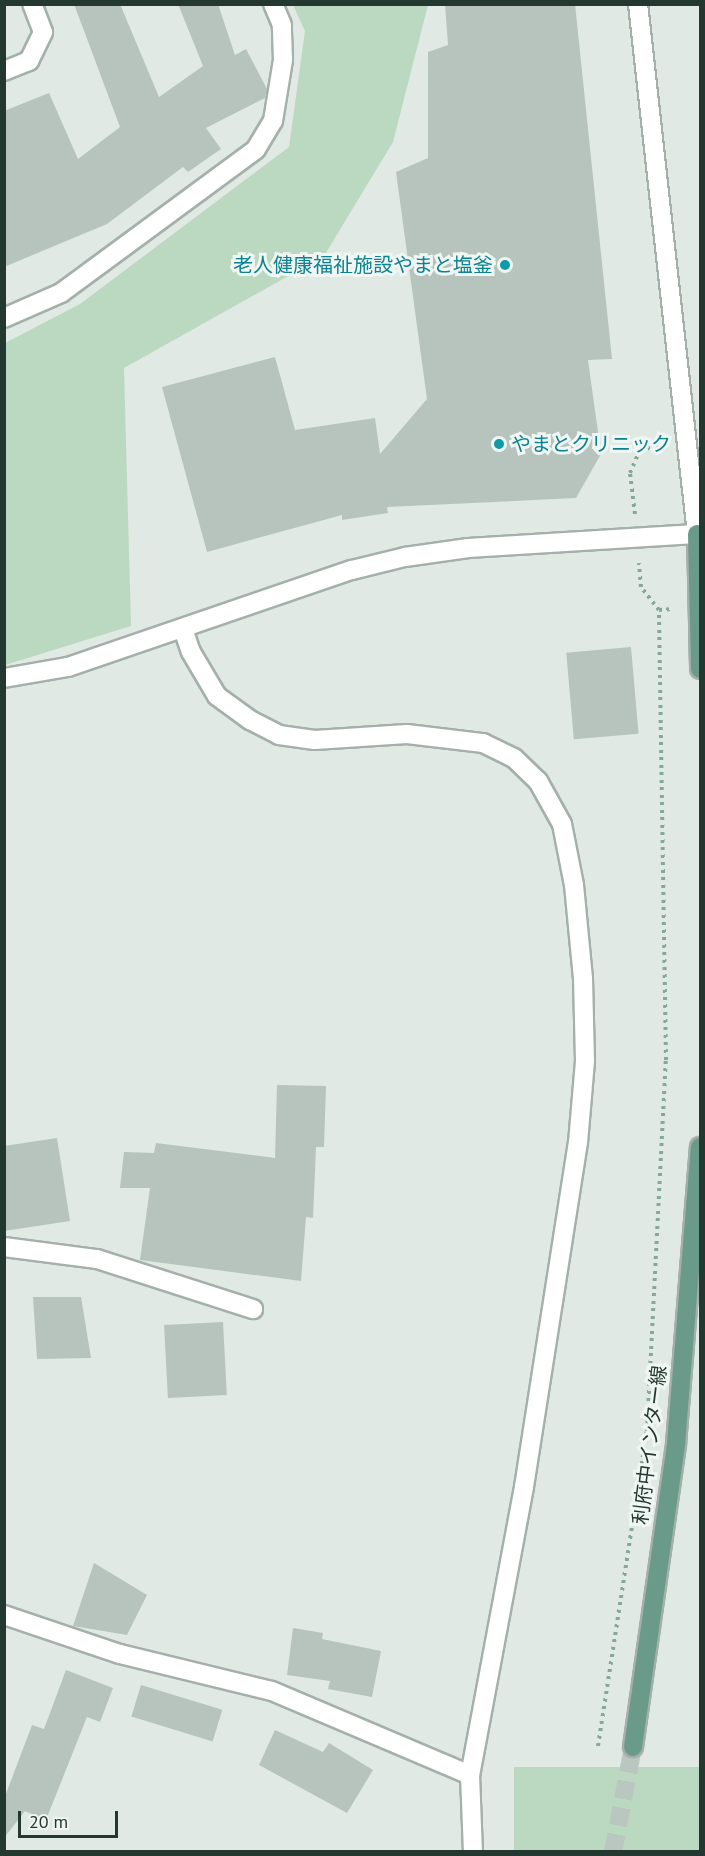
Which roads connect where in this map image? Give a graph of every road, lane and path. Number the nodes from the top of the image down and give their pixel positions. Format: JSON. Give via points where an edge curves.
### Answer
{"nodes":[{"id":1,"x":32,"y":4,"type":"edge"},
{"id":2,"x":273,"y":4,"type":"edge"},
{"id":3,"x":638,"y":4,"type":"edge"},
{"id":4,"x":4,"y":71,"type":"edge"},
{"id":5,"x":4,"y":318,"type":"edge"},
{"id":6,"x":657,"y":447,"type":"dead end"},
{"id":7,"x":632,"y":491,"type":"dead end"},
{"id":8,"x":699,"y":534,"type":"edge"},
{"id":9,"x":640,"y":568,"type":"dead end"},
{"id":10,"x":678,"y":609,"type":"dead end"},
{"id":11,"x":659,"y":610,"type":"junction"},
{"id":12,"x":183,"y":628,"type":"junction"},
{"id":13,"x":700,"y":669,"type":"edge"},
{"id":14,"x":4,"y":678,"type":"edge"},
{"id":15,"x":700,"y":1147,"type":"edge"},
{"id":16,"x":4,"y":1247,"type":"edge"},
{"id":17,"x":253,"y":1308,"type":"dead end"},
{"id":18,"x":4,"y":1615,"type":"edge"},
{"id":19,"x":598,"y":1746,"type":"dead end"},
{"id":20,"x":633,"y":1747,"type":"tunnel mouth"},
{"id":21,"x":470,"y":1775,"type":"junction"},
{"id":22,"x":473,"y":1851,"type":"edge"}],
"edges":[{"from":1,"to":4,"type":"street","via":[[44,32],[29,61]]},
{"from":2,"to":5,"type":"street","via":[[282,26],[283,60],[273,121],[256,149],[61,292]]},
{"from":3,"to":8,"type":"street"},
{"from":6,"to":7,"type":"path","via":[[640,449],[630,473]]},
{"from":8,"to":12,"type":"street","via":[[468,548],[405,557],[352,570]]},
{"from":8,"to":13,"type":"main road"},
{"from":9,"to":11,"type":"path","via":[[641,587]]},
{"from":10,"to":11,"type":"path"},
{"from":11,"to":19,"type":"path","via":[[666,1060],[649,1395]]},
{"from":12,"to":14,"type":"street","via":[[68,667]]},
{"from":12,"to":21,"type":"street","via":[[191,652],[217,696],[279,735],[315,740],[407,734],[483,743],[514,758],[538,781],[562,824],[574,885],[583,979],[585,1061],[578,1142],[528,1463]]},
{"from":15,"to":20,"type":"main road","name":"利府中インター線","via":[[676,1444]]},
{"from":16,"to":17,"type":"street","via":[[97,1259]]},
{"from":18,"to":21,"type":"street","via":[[120,1654],[272,1691]]},
{"from":21,"to":22,"type":"street"}]}
